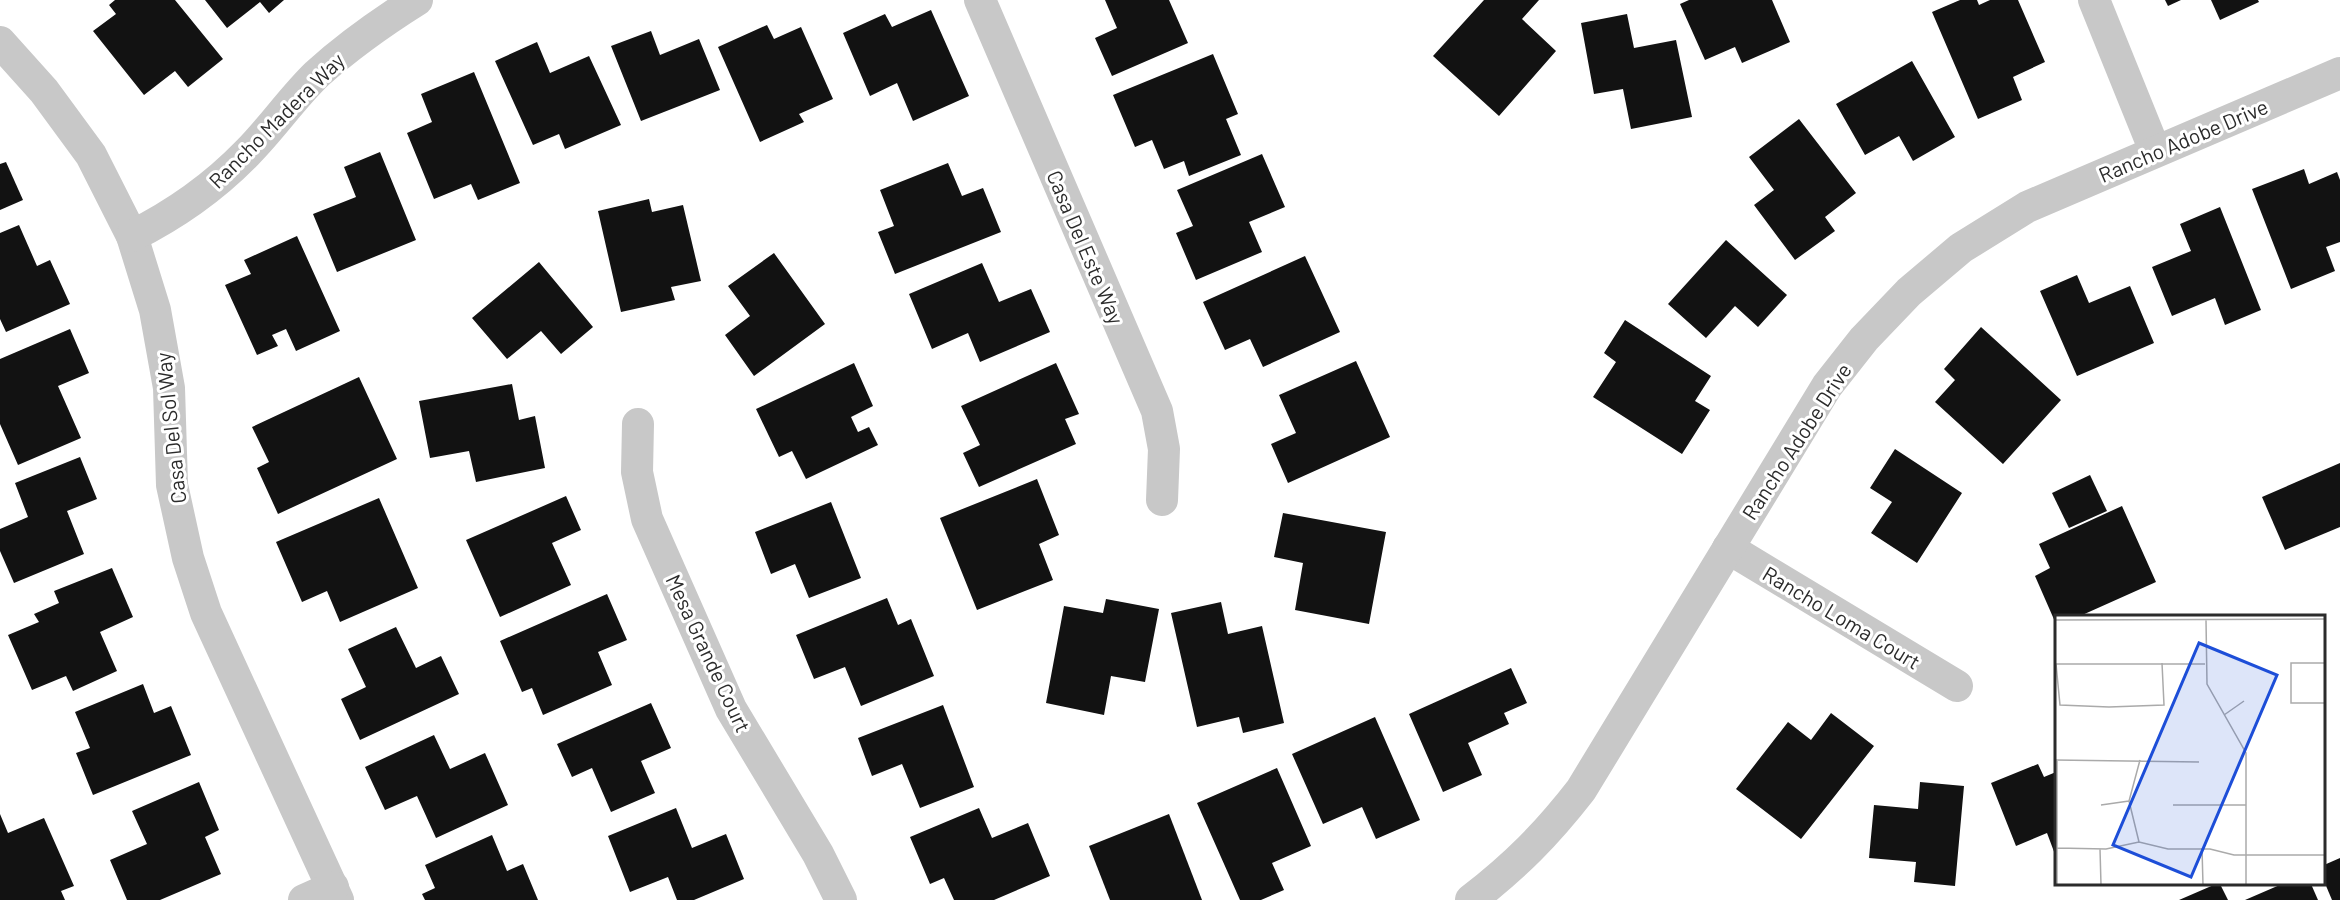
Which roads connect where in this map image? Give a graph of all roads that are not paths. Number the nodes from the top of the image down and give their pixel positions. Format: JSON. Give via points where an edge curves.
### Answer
{"nodes":[{"id":1,"x":417,"y":0,"type":"edge"},
{"id":2,"x":980,"y":0,"type":"edge"},
{"id":3,"x":2094,"y":0,"type":"edge"},
{"id":4,"x":0,"y":42,"type":"edge"},
{"id":5,"x":2340,"y":73,"type":"edge"},
{"id":6,"x":2155,"y":151,"type":"junction"},
{"id":7,"x":132,"y":236,"type":"junction"},
{"id":8,"x":638,"y":424,"type":"dead end"},
{"id":9,"x":1162,"y":500,"type":"dead end"},
{"id":10,"x":1728,"y":548,"type":"junction"},
{"id":11,"x":1957,"y":686,"type":"dead end"},
{"id":12,"x":335,"y":894,"type":"edge"},
{"id":13,"x":304,"y":900,"type":"edge"},
{"id":14,"x":841,"y":900,"type":"edge"},
{"id":15,"x":1471,"y":900,"type":"edge"}],
"edges":[{"from":1,"to":7,"type":"street","name":"Rancho Madera Way","via":[[370,29],[316,75],[247,153],[210,187]]},
{"from":2,"to":9,"type":"street","name":"Casa Del Este Way","via":[[1157,411],[1164,449]]},
{"from":3,"to":6,"type":"street"},
{"from":4,"to":7,"type":"street","name":"Casa Del Sol Way","via":[[44,91],[91,155]]},
{"from":5,"to":6,"type":"street","name":"Rancho Adobe Drive"},
{"from":6,"to":10,"type":"street","name":"Rancho Adobe Drive","via":[[2027,207],[1961,248],[1909,291],[1827,386]]},
{"from":7,"to":12,"type":"street","name":"Casa Del Sol Way","via":[[156,310],[167,377],[172,485],[188,558],[206,613]]},
{"from":8,"to":14,"type":"street","name":"Mesa Grande Court","via":[[637,472],[647,519],[731,710],[818,854]]},
{"from":10,"to":11,"type":"street","name":"Rancho Loma Court"},
{"from":10,"to":15,"type":"street","name":"Rancho Adobe Drive","via":[[1581,789],[1551,829]]},
{"from":12,"to":13,"type":"street"}]}
